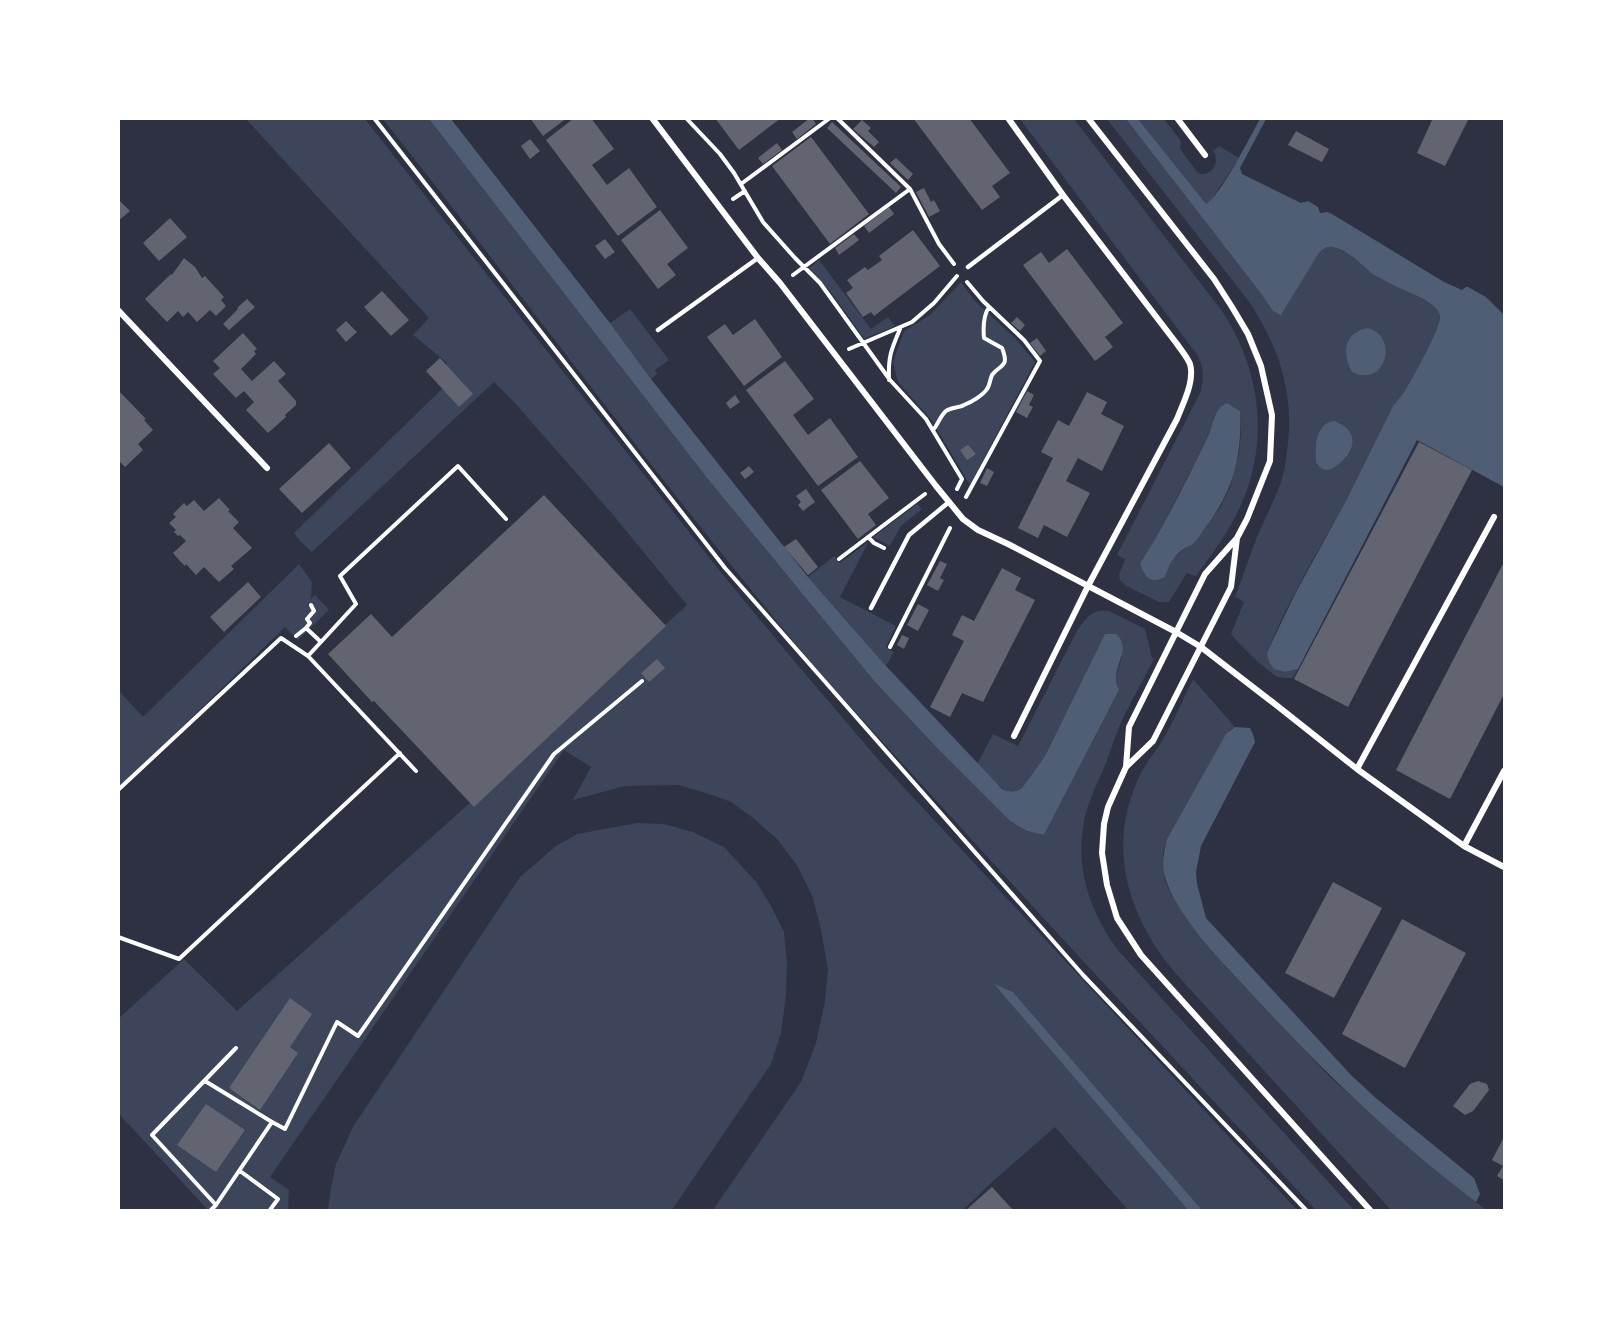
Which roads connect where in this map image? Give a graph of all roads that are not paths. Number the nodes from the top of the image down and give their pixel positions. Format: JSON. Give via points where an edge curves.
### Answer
{"nodes":[{"id":1,"x":652,"y":118,"type":"edge"},
{"id":2,"x":1008,"y":118,"type":"edge"},
{"id":3,"x":1088,"y":118,"type":"edge"},
{"id":4,"x":1177,"y":118,"type":"edge"},
{"id":5,"x":1205,"y":155,"type":"dead end"},
{"id":6,"x":1063,"y":195,"type":"junction"},
{"id":7,"x":758,"y":258,"type":"junction"},
{"id":8,"x":968,"y":267,"type":"road end"},
{"id":9,"x":118,"y":310,"type":"edge"},
{"id":10,"x":658,"y":330,"type":"dead end"},
{"id":11,"x":267,"y":468,"type":"dead end"},
{"id":12,"x":949,"y":502,"type":"junction"},
{"id":13,"x":1494,"y":517,"type":"dead end"},
{"id":14,"x":1237,"y":538,"type":"junction"},
{"id":15,"x":1088,"y":586,"type":"junction"},
{"id":16,"x":872,"y":608,"type":"dead end"},
{"id":17,"x":1176,"y":632,"type":"junction"},
{"id":18,"x":1201,"y":647,"type":"junction"},
{"id":19,"x":1014,"y":736,"type":"dead end"},
{"id":20,"x":1126,"y":767,"type":"junction"},
{"id":21,"x":1357,"y":769,"type":"junction"},
{"id":22,"x":1504,"y":771,"type":"edge"},
{"id":23,"x":1464,"y":846,"type":"junction"},
{"id":24,"x":1504,"y":867,"type":"edge"},
{"id":25,"x":1370,"y":1210,"type":"edge"}],
"edges":[{"from":1,"to":7,"type":"street"},
{"from":2,"to":6,"type":"street"},
{"from":3,"to":14,"type":"street","via":[[1214,279],[1248,334],[1262,366],[1272,415],[1270,461]]},
{"from":4,"to":5,"type":"street"},
{"from":6,"to":8,"type":"lane"},
{"from":6,"to":15,"type":"street","via":[[1177,344],[1190,363],[1191,375],[1177,419]]},
{"from":7,"to":10,"type":"lane"},
{"from":7,"to":12,"type":"street"},
{"from":9,"to":11,"type":"street"},
{"from":12,"to":15,"type":"street","via":[[978,530]]},
{"from":12,"to":16,"type":"lane","via":[[909,535]]},
{"from":13,"to":21,"type":"street"},
{"from":14,"to":17,"type":"street","via":[[1205,574]]},
{"from":14,"to":18,"type":"street","via":[[1231,586]]},
{"from":15,"to":17,"type":"street"},
{"from":15,"to":19,"type":"street"},
{"from":17,"to":18,"type":"street"},
{"from":17,"to":20,"type":"street","via":[[1129,727]]},
{"from":18,"to":20,"type":"street","via":[[1153,741]]},
{"from":18,"to":21,"type":"street"},
{"from":20,"to":25,"type":"street","via":[[1108,807],[1102,853],[1117,918],[1141,955]]},
{"from":21,"to":23,"type":"street"},
{"from":22,"to":23,"type":"street"},
{"from":23,"to":24,"type":"street"}]}
